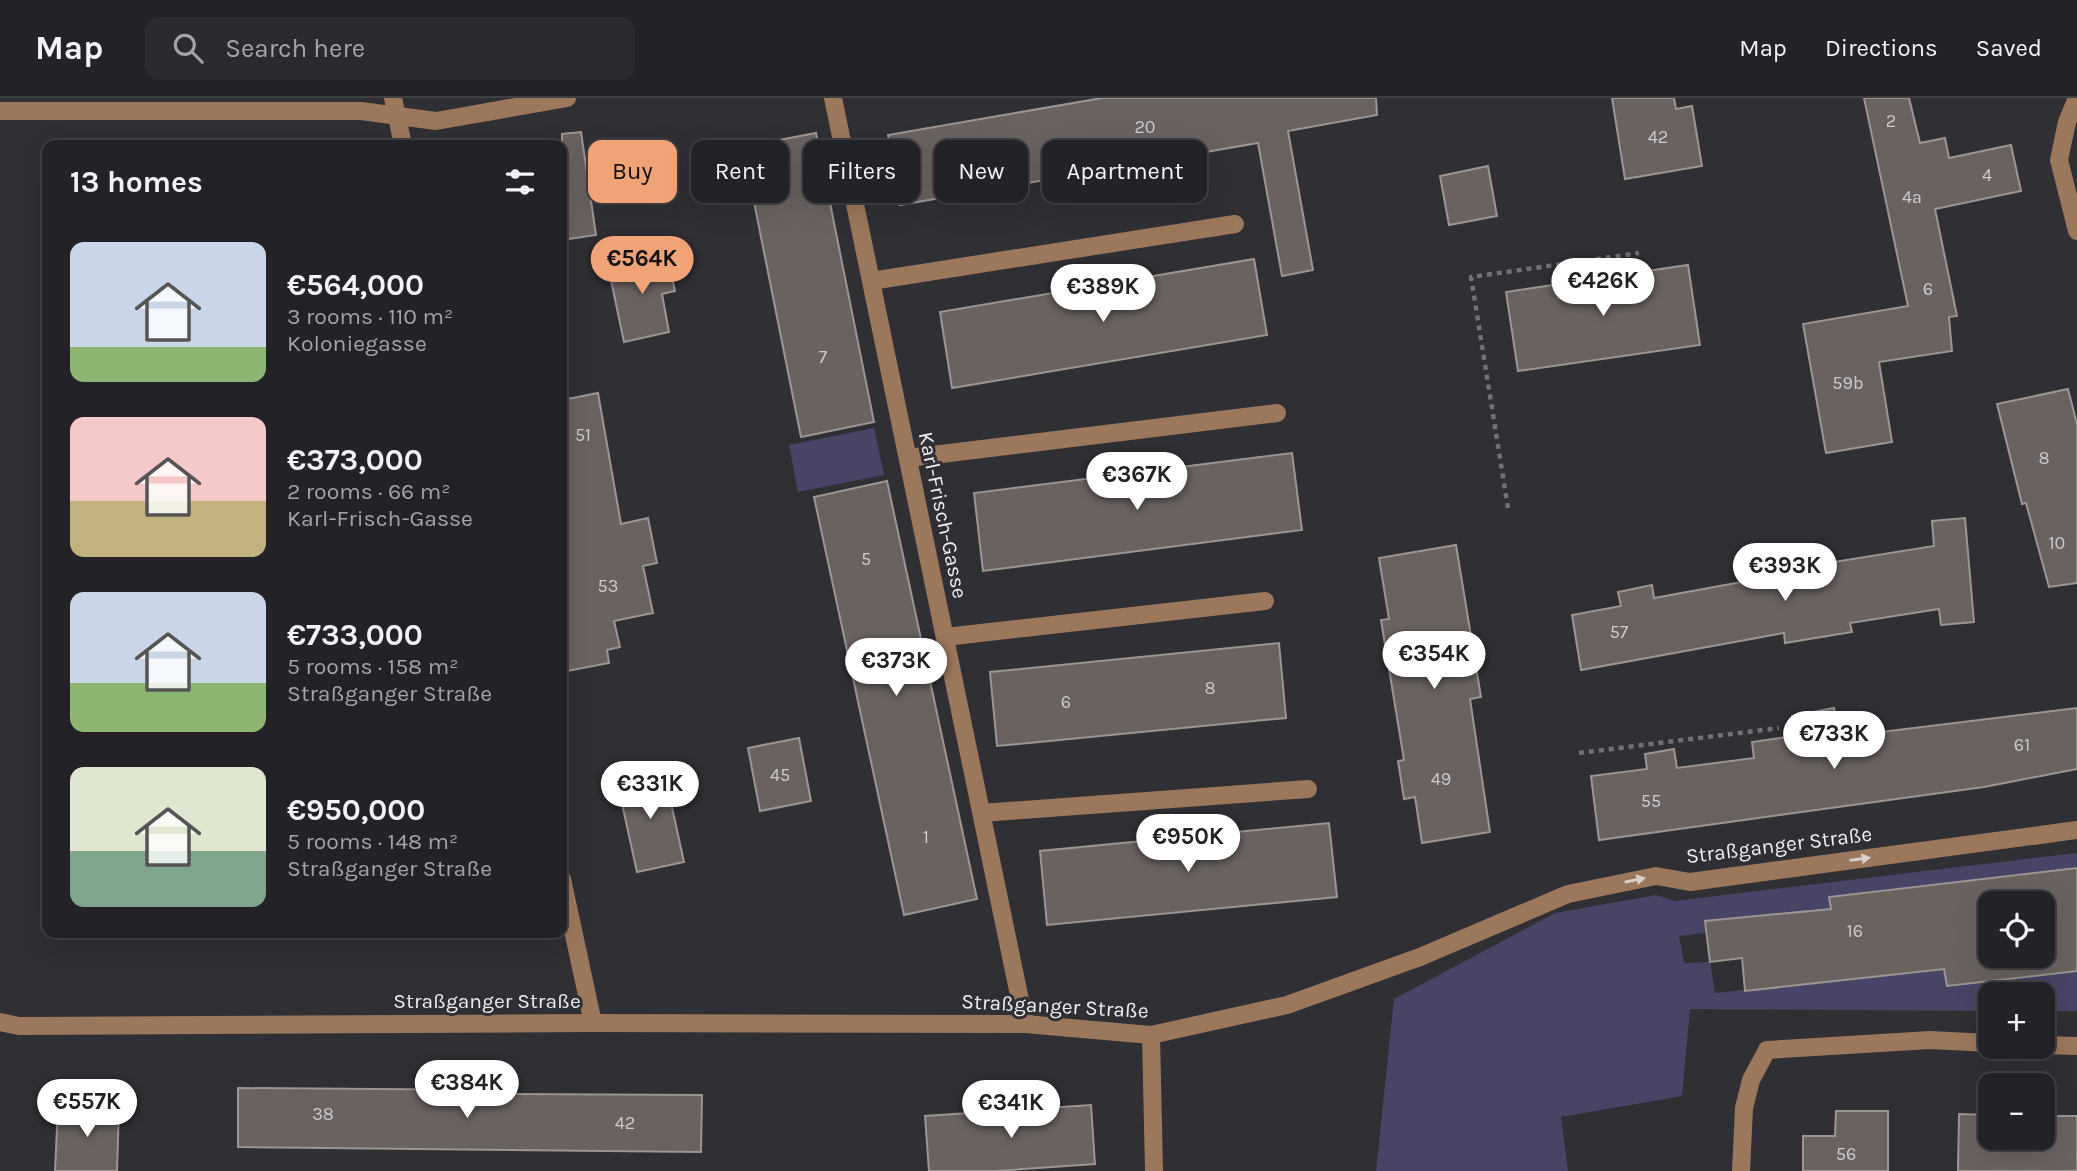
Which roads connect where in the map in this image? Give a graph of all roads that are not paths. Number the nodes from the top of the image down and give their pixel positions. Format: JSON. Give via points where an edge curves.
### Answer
{"nodes":[{"id":1,"x":567,"y":98,"type":"edge"},
{"id":2,"x":833,"y":98,"type":"edge"},
{"id":3,"x":2077,"y":98,"type":"edge"},
{"id":4,"x":395,"y":107,"type":"edge"},
{"id":5,"x":0,"y":111,"type":"edge"},
{"id":6,"x":402,"y":140,"type":"edge"},
{"id":7,"x":1234,"y":224,"type":"dead end"},
{"id":8,"x":2077,"y":231,"type":"edge"},
{"id":9,"x":871,"y":281,"type":"junction"},
{"id":10,"x":1277,"y":412,"type":"dead end"},
{"id":11,"x":908,"y":457,"type":"junction"},
{"id":12,"x":1265,"y":601,"type":"dead end"},
{"id":13,"x":945,"y":637,"type":"junction"},
{"id":14,"x":1308,"y":789,"type":"dead end"},
{"id":15,"x":982,"y":813,"type":"junction"},
{"id":16,"x":2077,"y":830,"type":"edge"},
{"id":17,"x":567,"y":902,"type":"edge"},
{"id":18,"x":0,"y":1022,"type":"edge"},
{"id":19,"x":593,"y":1023,"type":"junction"},
{"id":20,"x":1026,"y":1024,"type":"junction"},
{"id":21,"x":1151,"y":1035,"type":"junction"},
{"id":22,"x":1978,"y":1042,"type":"edge"},
{"id":23,"x":2055,"y":1045,"type":"edge"},
{"id":24,"x":2077,"y":1046,"type":"edge"},
{"id":25,"x":1154,"y":1171,"type":"edge"},
{"id":26,"x":1741,"y":1171,"type":"edge"}],
"edges":[{"from":1,"to":4,"type":"street","via":[[436,121]]},
{"from":2,"to":9,"type":"street","name":"Karl-Frisch-Gasse"},
{"from":3,"to":8,"type":"street","via":[[2059,160]]},
{"from":4,"to":5,"type":"street","via":[[361,111]]},
{"from":4,"to":6,"type":"street"},
{"from":7,"to":9,"type":"street"},
{"from":9,"to":11,"type":"street","name":"Karl-Frisch-Gasse"},
{"from":10,"to":11,"type":"street"},
{"from":11,"to":13,"type":"street","name":"Karl-Frisch-Gasse"},
{"from":12,"to":13,"type":"street"},
{"from":13,"to":15,"type":"street","name":"Karl-Frisch-Gasse"},
{"from":14,"to":15,"type":"street"},
{"from":15,"to":20,"type":"street","name":"Karl-Frisch-Gasse"},
{"from":21,"to":16,"type":"street","name":"Straßganger Straße","one_way":true,"via":[[1287,1005],[1420,957],[1568,894],[1656,876],[1690,882]]},
{"from":17,"to":19,"type":"street"},
{"from":18,"to":19,"type":"street","name":"Straßganger Straße","via":[[19,1026]]},
{"from":19,"to":20,"type":"street","name":"Straßganger Straße"},
{"from":20,"to":21,"type":"street","name":"Straßganger Straße"},
{"from":21,"to":25,"type":"street"},
{"from":22,"to":26,"type":"street","via":[[1930,1040],[1768,1050],[1751,1080],[1744,1108]]},
{"from":23,"to":24,"type":"street"}]}
